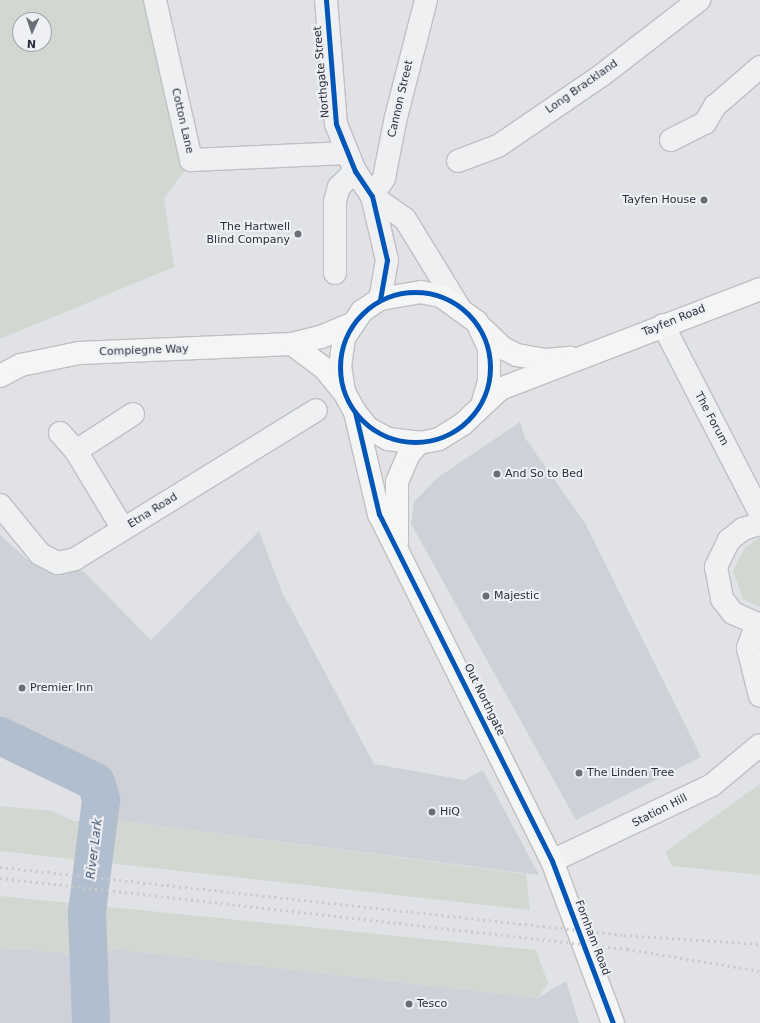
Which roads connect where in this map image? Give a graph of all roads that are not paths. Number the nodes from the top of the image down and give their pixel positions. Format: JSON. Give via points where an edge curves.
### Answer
{"nodes":[{"id":1,"x":155,"y":0,"type":"edge"},
{"id":2,"x":326,"y":0,"type":"edge"},
{"id":3,"x":426,"y":0,"type":"edge"},
{"id":4,"x":699,"y":0,"type":"edge"},
{"id":5,"x":760,"y":67,"type":"edge"},
{"id":6,"x":671,"y":140,"type":"dead end"},
{"id":7,"x":458,"y":161,"type":"dead end"},
{"id":8,"x":351,"y":162,"type":"junction"},
{"id":9,"x":372,"y":196,"type":"junction"},
{"id":10,"x":335,"y":273,"type":"dead end"},
{"id":11,"x":760,"y":289,"type":"edge"},
{"id":12,"x":380,"y":299,"type":"junction"},
{"id":13,"x":459,"y":307,"type":"junction"},
{"id":14,"x":477,"y":322,"type":"junction"},
{"id":15,"x":354,"y":323,"type":"junction"},
{"id":16,"x":663,"y":324,"type":"junction"},
{"id":17,"x":292,"y":344,"type":"junction"},
{"id":18,"x":590,"y":357,"type":"junction"},
{"id":19,"x":0,"y":376,"type":"edge"},
{"id":20,"x":344,"y":392,"type":"junction"},
{"id":21,"x":483,"y":402,"type":"junction"},
{"id":22,"x":316,"y":410,"type":"dead end"},
{"id":23,"x":355,"y":412,"type":"junction"},
{"id":24,"x":133,"y":414,"type":"dead end"},
{"id":25,"x":60,"y":433,"type":"dead end"},
{"id":26,"x":419,"y":444,"type":"junction"},
{"id":27,"x":76,"y":451,"type":"junction"},
{"id":28,"x":0,"y":505,"type":"edge"},
{"id":29,"x":760,"y":513,"type":"edge"},
{"id":30,"x":760,"y":524,"type":"edge"},
{"id":31,"x":123,"y":529,"type":"junction"},
{"id":32,"x":398,"y":549,"type":"junction"},
{"id":33,"x":758,"y":625,"type":"edge"},
{"id":34,"x":760,"y":696,"type":"edge"},
{"id":35,"x":760,"y":745,"type":"edge"},
{"id":36,"x":552,"y":861,"type":"junction"},
{"id":37,"x":613,"y":1023,"type":"edge"}],
"edges":[{"from":1,"to":8,"type":"street","name":"Cotton Lane","via":[[191,160]]},
{"from":2,"to":8,"type":"street","name":"Northgate Street","via":[[336,124]]},
{"from":3,"to":9,"type":"street","name":"Cannon Street","via":[[396,116],[384,178]]},
{"from":4,"to":7,"type":"street","name":"Long Brackland","via":[[602,75],[498,146]]},
{"from":5,"to":6,"type":"street","via":[[715,106],[705,123]]},
{"from":8,"to":9,"type":"street","name":"Northgate Street"},
{"from":8,"to":10,"type":"street","via":[[335,201]]},
{"from":9,"to":12,"type":"street","name":"Northgate Street","via":[[387,260]]},
{"from":9,"to":13,"type":"street","name":"Northgate Street","via":[[406,219]]},
{"from":11,"to":16,"type":"main road","name":"Tayfen Road"},
{"from":12,"to":13,"type":"main road","via":[[420,292],[441,296]]},
{"from":12,"to":15,"type":"main road"},
{"from":13,"to":14,"type":"main road"},
{"from":14,"to":18,"type":"main road","via":[[503,348],[517,355],[546,360]]},
{"from":14,"to":21,"type":"main road","via":[[489,348],[491,363]]},
{"from":15,"to":17,"type":"main road","name":"Compiegne Way","via":[[322,337]]},
{"from":15,"to":20,"type":"main road","via":[[341,352]]},
{"from":16,"to":18,"type":"main road","name":"Tayfen Road"},
{"from":16,"to":29,"type":"street","name":"The Forum"},
{"from":17,"to":19,"type":"main road","name":"Compiegne Way","via":[[79,353],[21,365]]},
{"from":17,"to":20,"type":"main road","via":[[325,369]]},
{"from":18,"to":21,"type":"main road","name":"Tayfen Road","via":[[500,389]]},
{"from":20,"to":23,"type":"main road"},
{"from":21,"to":26,"type":"main road","name":"Tayfen Road","via":[[463,424],[439,439]]},
{"from":22,"to":31,"type":"street","name":"Etna Road"},
{"from":23,"to":26,"type":"main road","via":[[368,428],[388,439]]},
{"from":23,"to":32,"type":"main road","via":[[372,492],[379,514]]},
{"from":24,"to":27,"type":"street"},
{"from":25,"to":27,"type":"street"},
{"from":26,"to":32,"type":"main road","via":[[409,454],[397,482]]},
{"from":27,"to":31,"type":"street"},
{"from":28,"to":31,"type":"street","name":"Etna Road","via":[[40,554],[58,563],[75,559]]},
{"from":30,"to":33,"type":"street","via":[[743,529],[729,540],[716,567],[722,599],[733,613]]},
{"from":32,"to":36,"type":"main road","name":"Out Northgate"},
{"from":33,"to":34,"type":"street","via":[[748,648]]},
{"from":35,"to":36,"type":"street","name":"Station Hill","via":[[712,784]]},
{"from":36,"to":37,"type":"main road","name":"Fornham Road"}]}
